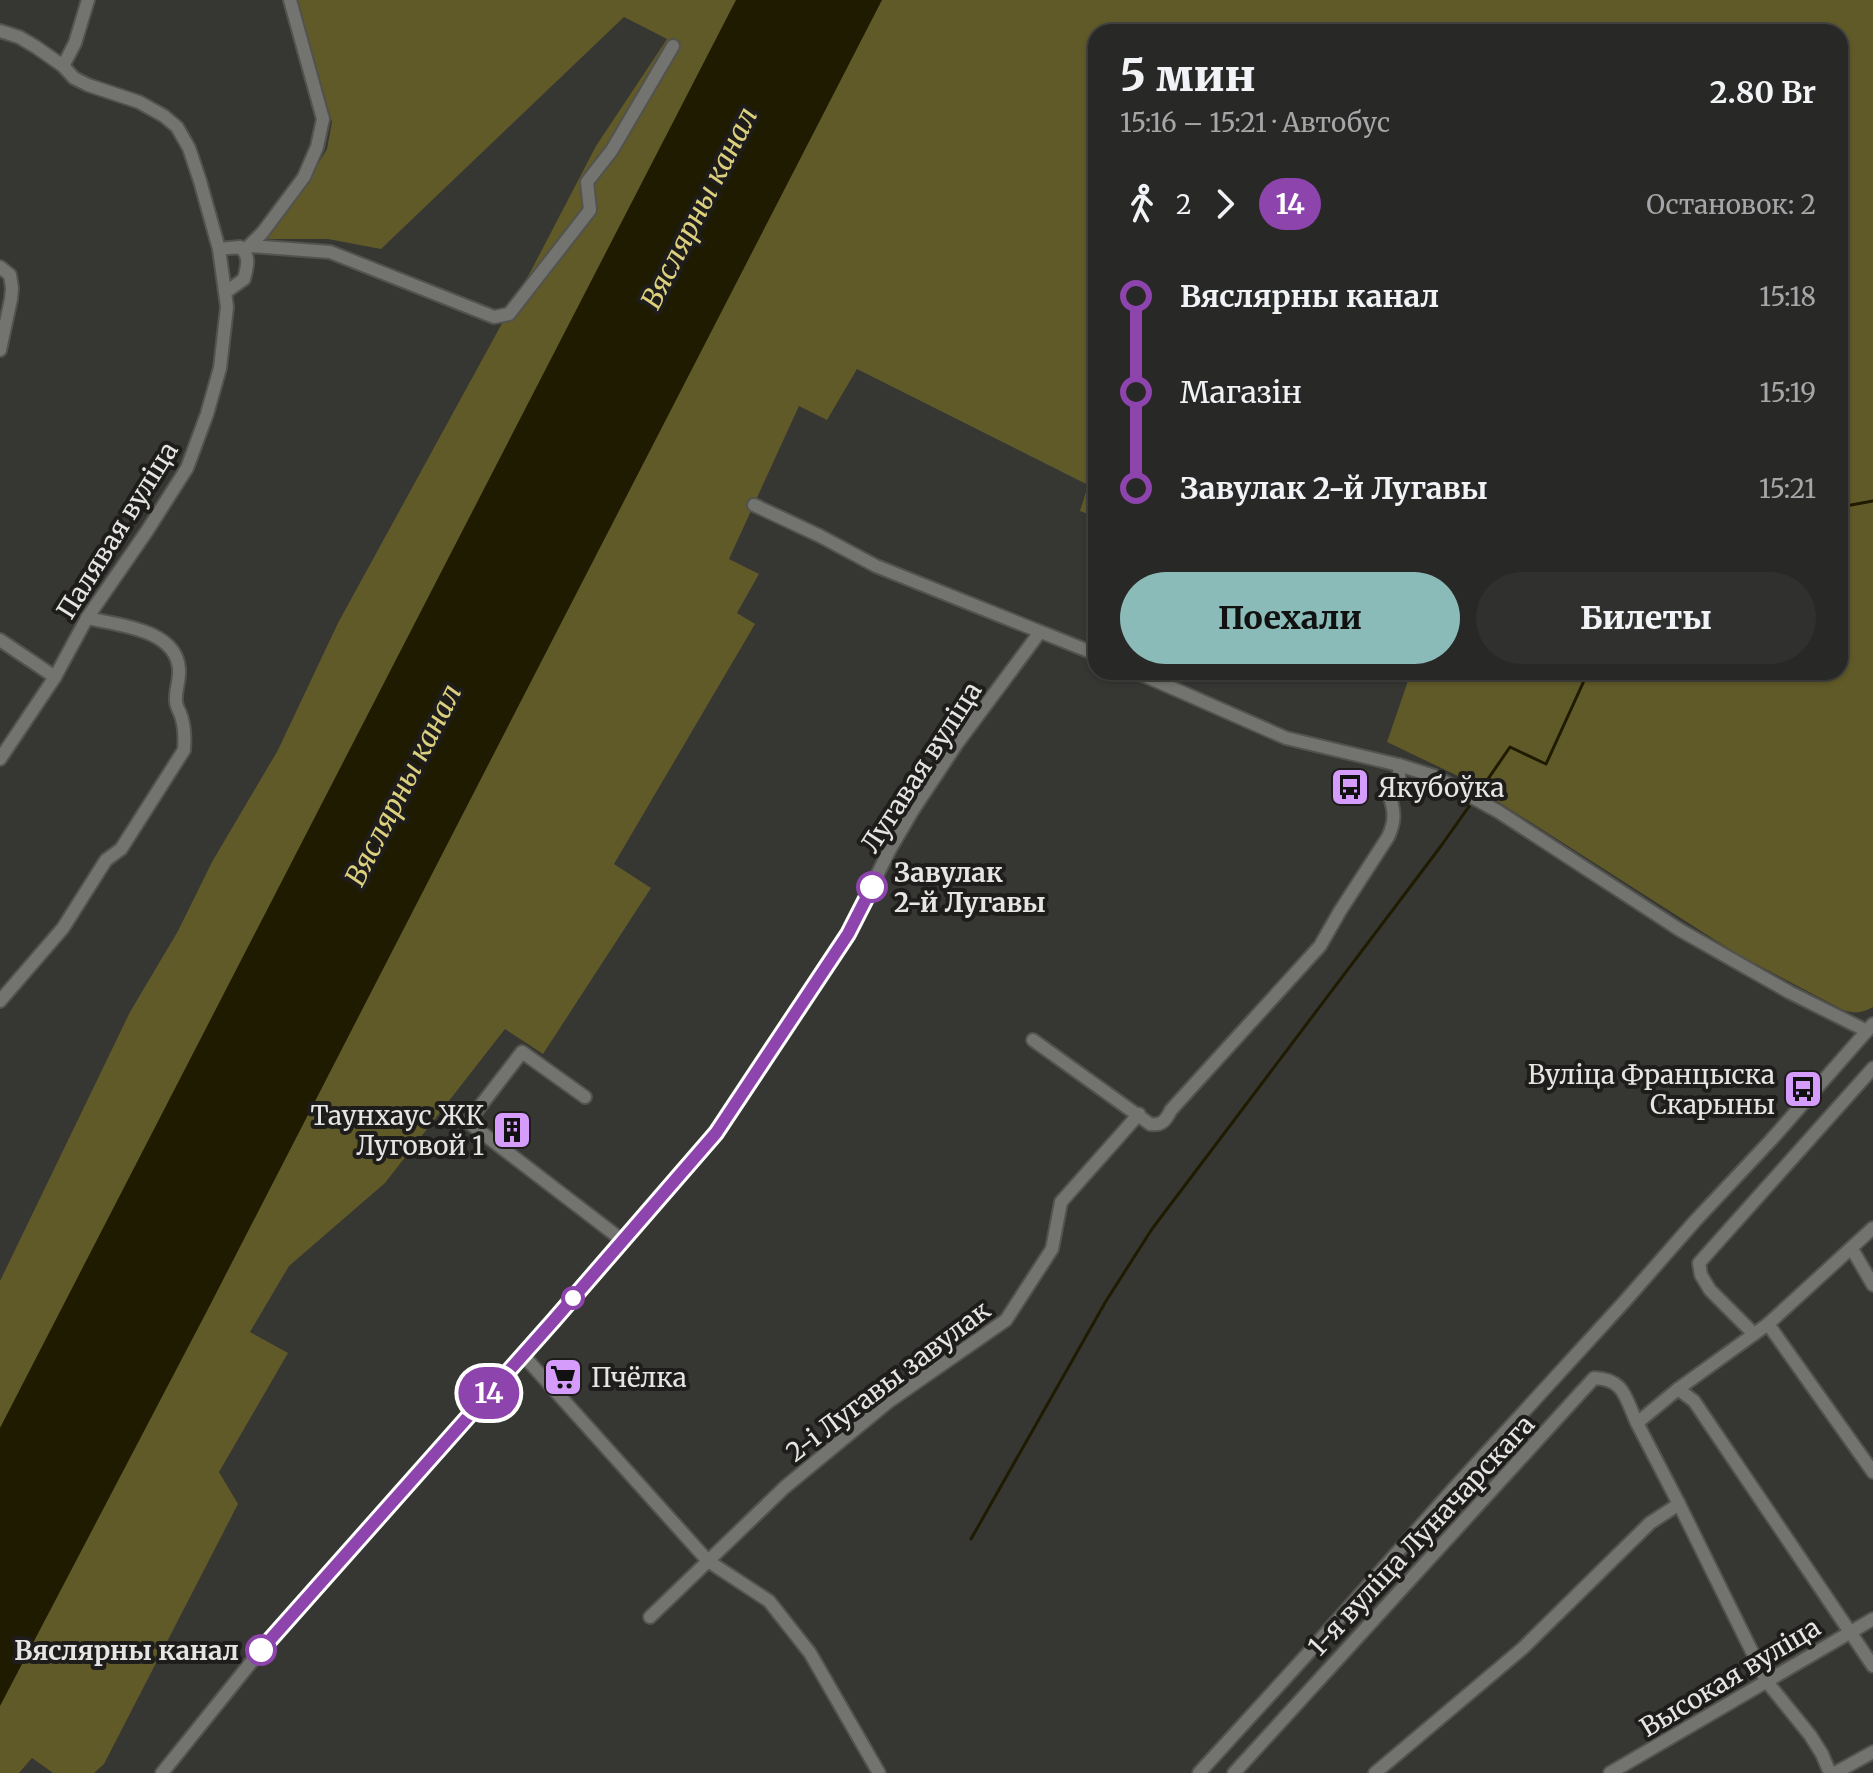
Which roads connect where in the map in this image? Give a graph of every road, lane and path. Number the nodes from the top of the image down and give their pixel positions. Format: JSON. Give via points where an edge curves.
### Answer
{"nodes":[{"id":1,"x":88,"y":0,"type":"edge"},
{"id":2,"x":290,"y":0,"type":"edge"},
{"id":3,"x":0,"y":31,"type":"edge"},
{"id":4,"x":673,"y":46,"type":"dead end"},
{"id":5,"x":63,"y":66,"type":"junction"},
{"id":6,"x":247,"y":248,"type":"junction"},
{"id":7,"x":219,"y":249,"type":"junction"},
{"id":8,"x":0,"y":267,"type":"edge"},
{"id":9,"x":226,"y":292,"type":"junction"},
{"id":10,"x":0,"y":350,"type":"edge"},
{"id":11,"x":754,"y":505,"type":"dead end"},
{"id":12,"x":87,"y":618,"type":"junction"},
{"id":13,"x":1040,"y":632,"type":"junction"},
{"id":14,"x":0,"y":640,"type":"edge"},
{"id":15,"x":1088,"y":651,"type":"edge"},
{"id":16,"x":55,"y":677,"type":"junction"},
{"id":17,"x":1154,"y":680,"type":"edge"},
{"id":18,"x":0,"y":759,"type":"edge"},
{"id":19,"x":1399,"y":765,"type":"junction"},
{"id":20,"x":0,"y":1001,"type":"edge"},
{"id":21,"x":1870,"y":1027,"type":"edge"},
{"id":22,"x":1033,"y":1040,"type":"dead end"},
{"id":23,"x":1873,"y":1068,"type":"edge"},
{"id":24,"x":585,"y":1097,"type":"dead end"},
{"id":25,"x":1139,"y":1114,"type":"junction"},
{"id":26,"x":1873,"y":1228,"type":"edge"},
{"id":27,"x":622,"y":1240,"type":"junction"},
{"id":28,"x":1852,"y":1249,"type":"junction"},
{"id":29,"x":1873,"y":1285,"type":"edge"},
{"id":30,"x":1768,"y":1324,"type":"junction"},
{"id":31,"x":1754,"y":1334,"type":"junction"},
{"id":32,"x":523,"y":1355,"type":"junction"},
{"id":33,"x":1678,"y":1389,"type":"junction"},
{"id":34,"x":1637,"y":1423,"type":"junction"},
{"id":35,"x":1873,"y":1472,"type":"edge"},
{"id":36,"x":1679,"y":1504,"type":"junction"},
{"id":37,"x":708,"y":1561,"type":"junction"},
{"id":38,"x":650,"y":1617,"type":"dead end"},
{"id":39,"x":1873,"y":1619,"type":"edge"},
{"id":40,"x":1849,"y":1632,"type":"junction"},
{"id":41,"x":1873,"y":1666,"type":"edge"},
{"id":42,"x":1767,"y":1682,"type":"junction"},
{"id":43,"x":1873,"y":1752,"type":"edge"},
{"id":44,"x":162,"y":1773,"type":"edge"},
{"id":45,"x":879,"y":1773,"type":"edge"},
{"id":46,"x":1199,"y":1773,"type":"edge"},
{"id":47,"x":1234,"y":1773,"type":"edge"},
{"id":48,"x":1375,"y":1773,"type":"edge"},
{"id":49,"x":1610,"y":1773,"type":"edge"},
{"id":50,"x":1832,"y":1773,"type":"edge"}],
"edges":[{"from":1,"to":5,"type":"street"},
{"from":2,"to":6,"type":"street","via":[[323,119],[304,177]]},
{"from":3,"to":5,"type":"street","name":"Палявая вуліца"},
{"from":4,"to":6,"type":"street","via":[[612,150],[587,182],[590,210],[509,314],[494,317],[330,252]]},
{"from":5,"to":7,"type":"street","name":"Палявая вуліца","via":[[74,78],[139,102],[177,127],[189,148]]},
{"from":6,"to":7,"type":"street"},
{"from":6,"to":9,"type":"street","via":[[244,279]]},
{"from":7,"to":9,"type":"street","name":"Палявая вуліца"},
{"from":8,"to":10,"type":"street","via":[[10,275],[12,288]]},
{"from":9,"to":12,"type":"street","name":"Палявая вуліца","via":[[220,368],[187,468]]},
{"from":11,"to":13,"type":"street","via":[[876,566]]},
{"from":12,"to":16,"type":"street","name":"Палявая вуліца"},
{"from":12,"to":20,"type":"street","via":[[152,633],[175,653],[175,703],[184,750],[121,849],[106,860],[63,928]]},
{"from":13,"to":15,"type":"street"},
{"from":13,"to":27,"type":"street","name":"Лугавая вуліца","via":[[913,810],[848,934],[716,1133]]},
{"from":14,"to":16,"type":"street"},
{"from":16,"to":18,"type":"street","name":"Палявая вуліца"},
{"from":17,"to":19,"type":"street","via":[[1286,738]]},
{"from":19,"to":21,"type":"street","via":[[1434,776],[1499,812],[1680,930],[1789,992]]},
{"from":19,"to":25,"type":"street","via":[[1397,790],[1390,797],[1394,824],[1320,946],[1164,1122],[1150,1124]]},
{"from":21,"to":46,"type":"street"},
{"from":22,"to":25,"type":"street"},
{"from":23,"to":31,"type":"street","via":[[1699,1263],[1710,1290]]},
{"from":24,"to":27,"type":"street","via":[[522,1052],[468,1122]]},
{"from":25,"to":37,"type":"street","name":"2-і Лугавы завулак","via":[[1061,1202],[1052,1249],[1006,1320],[888,1402],[785,1487]]},
{"from":26,"to":28,"type":"street"},
{"from":27,"to":32,"type":"street","name":"Лугавая вуліца"},
{"from":28,"to":29,"type":"street"},
{"from":28,"to":30,"type":"street"},
{"from":30,"to":31,"type":"street"},
{"from":30,"to":35,"type":"street"},
{"from":31,"to":33,"type":"street"},
{"from":32,"to":37,"type":"street"},
{"from":32,"to":44,"type":"street","name":"Лугавая вуліца","via":[[261,1650]]},
{"from":33,"to":34,"type":"street"},
{"from":33,"to":40,"type":"street","via":[[1694,1401]]},
{"from":34,"to":36,"type":"street"},
{"from":34,"to":47,"type":"street","name":"1-я вуліца Луначарскага","via":[[1618,1384],[1594,1378]]},
{"from":36,"to":42,"type":"street"},
{"from":36,"to":48,"type":"street","via":[[1650,1523],[1523,1648]]},
{"from":37,"to":38,"type":"street","name":"2-і Лугавы завулак"},
{"from":37,"to":45,"type":"street","via":[[769,1601],[810,1653]]},
{"from":39,"to":40,"type":"street","name":"Высокая вуліца"},
{"from":40,"to":41,"type":"street"},
{"from":40,"to":42,"type":"street","name":"Высокая вуліца"},
{"from":42,"to":49,"type":"street","name":"Высокая вуліца"},
{"from":42,"to":50,"type":"street","via":[[1810,1735]]},
{"from":43,"to":50,"type":"street"}]}
